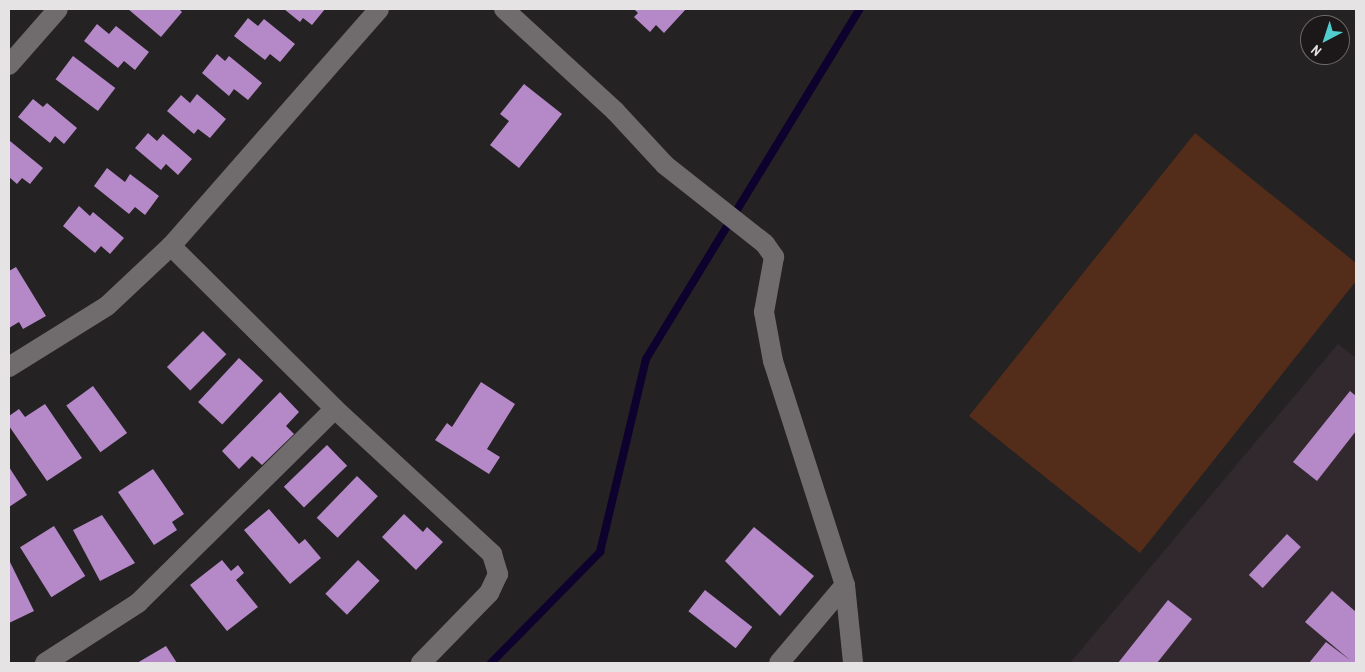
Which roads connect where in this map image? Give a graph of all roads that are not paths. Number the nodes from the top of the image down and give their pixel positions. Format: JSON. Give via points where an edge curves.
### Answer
{"nodes":[{"id":1,"x":58,"y":9,"type":"edge"},
{"id":2,"x":379,"y":9,"type":"edge"},
{"id":3,"x":504,"y":9,"type":"edge"},
{"id":4,"x":9,"y":64,"type":"edge"},
{"id":5,"x":171,"y":246,"type":"junction"},
{"id":6,"x":9,"y":367,"type":"edge"},
{"id":7,"x":335,"y":409,"type":"junction"},
{"id":8,"x":845,"y":585,"type":"junction"},
{"id":9,"x":45,"y":663,"type":"edge"},
{"id":10,"x":421,"y":663,"type":"edge"},
{"id":11,"x":779,"y":663,"type":"edge"},
{"id":12,"x":853,"y":663,"type":"edge"}],
"edges":[{"from":1,"to":4,"type":"street"},
{"from":2,"to":5,"type":"street"},
{"from":3,"to":8,"type":"street","via":[[615,111],[664,165],[765,244],[774,257],[764,312],[773,361]]},
{"from":5,"to":6,"type":"street","via":[[106,306]]},
{"from":5,"to":7,"type":"street"},
{"from":7,"to":9,"type":"street","via":[[138,603]]},
{"from":7,"to":10,"type":"street","via":[[492,554],[498,574],[489,593]]},
{"from":8,"to":11,"type":"street"},
{"from":8,"to":12,"type":"street"}]}
